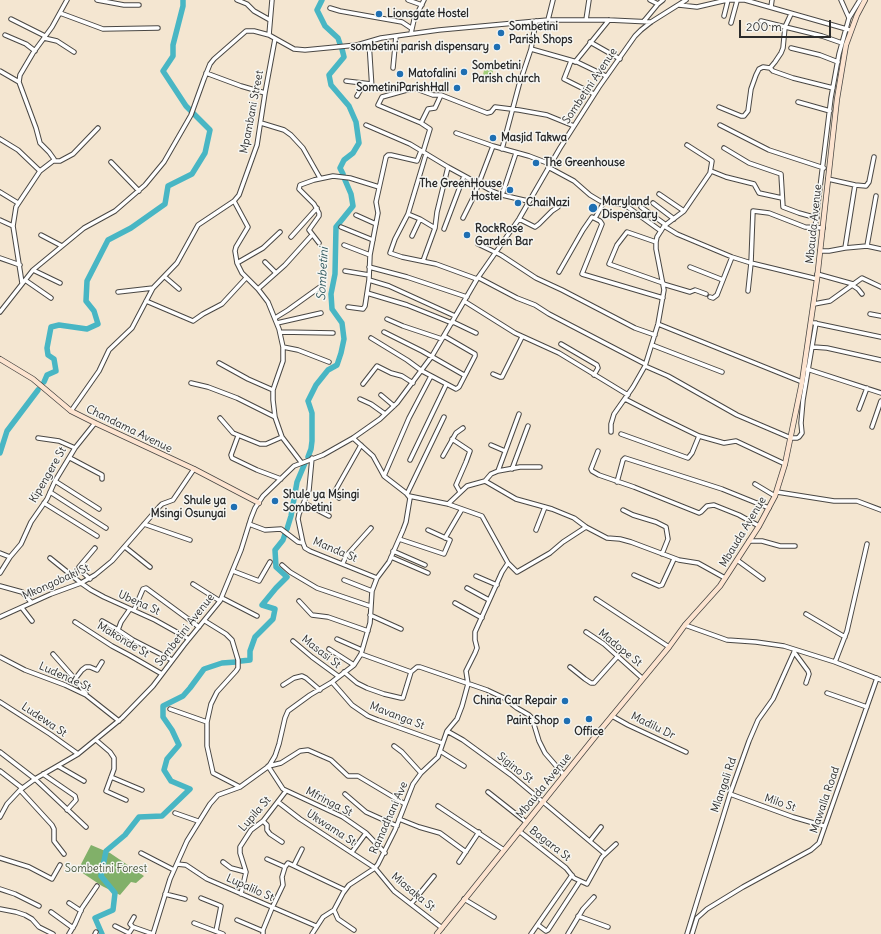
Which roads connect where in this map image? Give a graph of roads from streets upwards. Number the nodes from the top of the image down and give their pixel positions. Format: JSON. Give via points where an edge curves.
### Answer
{"nodes":[{"id":1,"x":67,"y":0,"type":"edge"},
{"id":2,"x":97,"y":0,"type":"edge"},
{"id":3,"x":237,"y":0,"type":"edge"},
{"id":4,"x":272,"y":0,"type":"edge"},
{"id":5,"x":408,"y":0,"type":"edge"},
{"id":6,"x":424,"y":0,"type":"edge"},
{"id":7,"x":553,"y":0,"type":"edge"},
{"id":8,"x":589,"y":0,"type":"edge"},
{"id":9,"x":650,"y":0,"type":"edge"},
{"id":10,"x":663,"y":0,"type":"edge"},
{"id":11,"x":686,"y":0,"type":"edge"},
{"id":12,"x":727,"y":0,"type":"edge"},
{"id":13,"x":772,"y":0,"type":"edge"},
{"id":14,"x":841,"y":0,"type":"edge"},
{"id":15,"x":860,"y":0,"type":"edge"},
{"id":16,"x":865,"y":0,"type":"edge"},
{"id":17,"x":737,"y":1,"type":"edge"},
{"id":18,"x":658,"y":4,"type":"junction"},
{"id":19,"x":422,"y":5,"type":"junction"},
{"id":20,"x":678,"y":5,"type":"junction"},
{"id":21,"x":139,"y":6,"type":"dead end"},
{"id":22,"x":771,"y":7,"type":"junction"},
{"id":23,"x":330,"y":8,"type":"dead end"},
{"id":24,"x":60,"y":13,"type":"junction"},
{"id":25,"x":791,"y":14,"type":"junction"},
{"id":26,"x":724,"y":16,"type":"dead end"},
{"id":27,"x":849,"y":18,"type":"junction"},
{"id":28,"x":11,"y":19,"type":"dead end"},
{"id":29,"x":270,"y":20,"type":"junction"},
{"id":30,"x":548,"y":20,"type":"junction"},
{"id":31,"x":586,"y":20,"type":"junction"},
{"id":32,"x":609,"y":20,"type":"junction"},
{"id":33,"x":536,"y":21,"type":"junction"},
{"id":34,"x":644,"y":21,"type":"junction"},
{"id":35,"x":761,"y":21,"type":"dead end"},
{"id":36,"x":650,"y":22,"type":"junction"},
{"id":37,"x":731,"y":23,"type":"dead end"},
{"id":38,"x":785,"y":27,"type":"junction"},
{"id":39,"x":158,"y":28,"type":"dead end"},
{"id":40,"x":411,"y":28,"type":"junction"},
{"id":41,"x":848,"y":30,"type":"junction"},
{"id":42,"x":411,"y":33,"type":"junction"},
{"id":43,"x":5,"y":35,"type":"dead end"},
{"id":44,"x":269,"y":35,"type":"junction"},
{"id":45,"x":396,"y":36,"type":"junction"},
{"id":46,"x":45,"y":37,"type":"junction"},
{"id":47,"x":275,"y":39,"type":"junction"},
{"id":48,"x":369,"y":42,"type":"junction"},
{"id":49,"x":590,"y":42,"type":"junction"},
{"id":50,"x":842,"y":43,"type":"junction"},
{"id":51,"x":791,"y":48,"type":"dead end"},
{"id":52,"x":531,"y":50,"type":"junction"},
{"id":53,"x":35,"y":51,"type":"junction"},
{"id":54,"x":74,"y":52,"type":"dead end"},
{"id":55,"x":620,"y":59,"type":"junction"},
{"id":56,"x":573,"y":61,"type":"junction"},
{"id":57,"x":838,"y":62,"type":"junction"},
{"id":58,"x":393,"y":68,"type":"dead end"},
{"id":59,"x":770,"y":68,"type":"junction"},
{"id":60,"x":0,"y":71,"type":"edge"},
{"id":61,"x":206,"y":72,"type":"junction"},
{"id":62,"x":606,"y":76,"type":"junction"},
{"id":63,"x":346,"y":81,"type":"dead end"},
{"id":64,"x":19,"y":82,"type":"junction"},
{"id":65,"x":371,"y":84,"type":"junction"},
{"id":66,"x":833,"y":88,"type":"junction"},
{"id":67,"x":265,"y":93,"type":"junction"},
{"id":68,"x":594,"y":94,"type":"junction"},
{"id":69,"x":441,"y":95,"type":"junction"},
{"id":70,"x":357,"y":96,"type":"dead end"},
{"id":71,"x":798,"y":102,"type":"dead end"},
{"id":72,"x":719,"y":106,"type":"dead end"},
{"id":73,"x":514,"y":109,"type":"junction"},
{"id":74,"x":830,"y":111,"type":"junction"},
{"id":75,"x":261,"y":123,"type":"junction"},
{"id":76,"x":421,"y":123,"type":"junction"},
{"id":77,"x":720,"y":124,"type":"dead end"},
{"id":78,"x":366,"y":125,"type":"dead end"},
{"id":79,"x":574,"y":126,"type":"junction"},
{"id":80,"x":98,"y":128,"type":"dead end"},
{"id":81,"x":456,"y":133,"type":"dead end"},
{"id":82,"x":0,"y":139,"type":"edge"},
{"id":83,"x":687,"y":145,"type":"dead end"},
{"id":84,"x":493,"y":146,"type":"junction"},
{"id":85,"x":724,"y":148,"type":"dead end"},
{"id":86,"x":502,"y":149,"type":"junction"},
{"id":87,"x":423,"y":152,"type":"junction"},
{"id":88,"x":516,"y":153,"type":"junction"},
{"id":89,"x":874,"y":157,"type":"dead end"},
{"id":90,"x":53,"y":162,"type":"junction"},
{"id":91,"x":111,"y":162,"type":"dead end"},
{"id":92,"x":549,"y":166,"type":"junction"},
{"id":93,"x":448,"y":167,"type":"junction"},
{"id":94,"x":823,"y":167,"type":"junction"},
{"id":95,"x":829,"y":169,"type":"junction"},
{"id":96,"x":40,"y":171,"type":"junction"},
{"id":97,"x":711,"y":171,"type":"junction"},
{"id":98,"x":464,"y":176,"type":"junction"},
{"id":99,"x":320,"y":178,"type":"junction"},
{"id":100,"x":828,"y":179,"type":"junction"},
{"id":101,"x":478,"y":184,"type":"junction"},
{"id":102,"x":855,"y":185,"type":"junction"},
{"id":103,"x":379,"y":187,"type":"junction"},
{"id":104,"x":139,"y":191,"type":"junction"},
{"id":105,"x":0,"y":192,"type":"edge"},
{"id":106,"x":659,"y":194,"type":"dead end"},
{"id":107,"x":502,"y":195,"type":"junction"},
{"id":108,"x":876,"y":196,"type":"dead end"},
{"id":109,"x":782,"y":198,"type":"junction"},
{"id":110,"x":234,"y":201,"type":"junction"},
{"id":111,"x":528,"y":201,"type":"junction"},
{"id":112,"x":604,"y":202,"type":"junction"},
{"id":113,"x":653,"y":202,"type":"dead end"},
{"id":114,"x":18,"y":203,"type":"junction"},
{"id":115,"x":558,"y":207,"type":"dead end"},
{"id":116,"x":641,"y":207,"type":"dead end"},
{"id":117,"x":317,"y":208,"type":"junction"},
{"id":118,"x":684,"y":211,"type":"junction"},
{"id":119,"x":408,"y":214,"type":"junction"},
{"id":120,"x":356,"y":215,"type":"dead end"},
{"id":121,"x":463,"y":218,"type":"dead end"},
{"id":122,"x":595,"y":218,"type":"junction"},
{"id":123,"x":674,"y":218,"type":"junction"},
{"id":124,"x":816,"y":218,"type":"junction"},
{"id":125,"x":420,"y":219,"type":"junction"},
{"id":126,"x":518,"y":219,"type":"junction"},
{"id":127,"x":0,"y":220,"type":"edge"},
{"id":128,"x":376,"y":224,"type":"junction"},
{"id":129,"x":13,"y":226,"type":"junction"},
{"id":130,"x":665,"y":226,"type":"junction"},
{"id":131,"x":342,"y":227,"type":"dead end"},
{"id":132,"x":435,"y":228,"type":"junction"},
{"id":133,"x":815,"y":228,"type":"junction"},
{"id":134,"x":822,"y":228,"type":"junction"},
{"id":135,"x":444,"y":229,"type":"dead end"},
{"id":136,"x":661,"y":231,"type":"junction"},
{"id":137,"x":280,"y":232,"type":"dead end"},
{"id":138,"x":41,"y":235,"type":"dead end"},
{"id":139,"x":312,"y":235,"type":"junction"},
{"id":140,"x":412,"y":236,"type":"dead end"},
{"id":141,"x":291,"y":237,"type":"dead end"},
{"id":142,"x":373,"y":240,"type":"junction"},
{"id":143,"x":656,"y":242,"type":"junction"},
{"id":144,"x":319,"y":243,"type":"dead end"},
{"id":145,"x":478,"y":244,"type":"dead end"},
{"id":146,"x":344,"y":245,"type":"dead end"},
{"id":147,"x":62,"y":246,"type":"junction"},
{"id":148,"x":867,"y":246,"type":"junction"},
{"id":149,"x":845,"y":248,"type":"junction"},
{"id":150,"x":881,"y":249,"type":"edge"},
{"id":151,"x":820,"y":251,"type":"junction"},
{"id":152,"x":496,"y":252,"type":"junction"},
{"id":153,"x":370,"y":256,"type":"junction"},
{"id":154,"x":732,"y":257,"type":"junction"},
{"id":155,"x":0,"y":258,"type":"edge"},
{"id":156,"x":423,"y":261,"type":"junction"},
{"id":157,"x":265,"y":262,"type":"dead end"},
{"id":158,"x":237,"y":263,"type":"junction"},
{"id":159,"x":751,"y":263,"type":"junction"},
{"id":160,"x":20,"y":265,"type":"junction"},
{"id":161,"x":370,"y":267,"type":"junction"},
{"id":162,"x":690,"y":267,"type":"dead end"},
{"id":163,"x":33,"y":270,"type":"junction"},
{"id":164,"x":345,"y":271,"type":"dead end"},
{"id":165,"x":559,"y":272,"type":"dead end"},
{"id":166,"x":276,"y":274,"type":"junction"},
{"id":167,"x":818,"y":274,"type":"junction"},
{"id":168,"x":369,"y":275,"type":"junction"},
{"id":169,"x":165,"y":277,"type":"junction"},
{"id":170,"x":246,"y":278,"type":"junction"},
{"id":171,"x":478,"y":278,"type":"junction"},
{"id":172,"x":817,"y":279,"type":"junction"},
{"id":173,"x":369,"y":280,"type":"junction"},
{"id":174,"x":723,"y":280,"type":"junction"},
{"id":175,"x":23,"y":281,"type":"junction"},
{"id":176,"x":60,"y":283,"type":"dead end"},
{"id":177,"x":663,"y":284,"type":"junction"},
{"id":178,"x":853,"y":284,"type":"junction"},
{"id":179,"x":881,"y":286,"type":"edge"},
{"id":180,"x":320,"y":287,"type":"dead end"},
{"id":181,"x":154,"y":288,"type":"junction"},
{"id":182,"x":179,"y":288,"type":"dead end"},
{"id":183,"x":258,"y":289,"type":"junction"},
{"id":184,"x":748,"y":291,"type":"dead end"},
{"id":185,"x":118,"y":292,"type":"dead end"},
{"id":186,"x":367,"y":292,"type":"junction"},
{"id":187,"x":706,"y":294,"type":"dead end"},
{"id":188,"x":862,"y":294,"type":"dead end"},
{"id":189,"x":467,"y":297,"type":"junction"},
{"id":190,"x":710,"y":297,"type":"dead end"},
{"id":191,"x":51,"y":298,"type":"dead end"},
{"id":192,"x":663,"y":298,"type":"junction"},
{"id":193,"x":146,"y":301,"type":"junction"},
{"id":194,"x":464,"y":301,"type":"junction"},
{"id":195,"x":0,"y":303,"type":"edge"},
{"id":196,"x":814,"y":304,"type":"junction"},
{"id":197,"x":4,"y":306,"type":"junction"},
{"id":198,"x":348,"y":307,"type":"dead end"},
{"id":199,"x":0,"y":312,"type":"edge"},
{"id":200,"x":321,"y":313,"type":"dead end"},
{"id":201,"x":870,"y":314,"type":"dead end"},
{"id":202,"x":456,"y":316,"type":"junction"},
{"id":203,"x":881,"y":316,"type":"edge"},
{"id":204,"x":275,"y":318,"type":"junction"},
{"id":205,"x":387,"y":319,"type":"dead end"},
{"id":206,"x":277,"y":323,"type":"junction"},
{"id":207,"x":452,"y":323,"type":"junction"},
{"id":208,"x":813,"y":323,"type":"junction"},
{"id":209,"x":658,"y":324,"type":"junction"},
{"id":210,"x":280,"y":332,"type":"junction"},
{"id":211,"x":333,"y":332,"type":"dead end"},
{"id":212,"x":384,"y":332,"type":"dead end"},
{"id":213,"x":476,"y":333,"type":"dead end"},
{"id":214,"x":655,"y":335,"type":"junction"},
{"id":215,"x":443,"y":337,"type":"junction"},
{"id":216,"x":522,"y":337,"type":"junction"},
{"id":217,"x":881,"y":337,"type":"edge"},
{"id":218,"x":371,"y":338,"type":"dead end"},
{"id":219,"x":561,"y":344,"type":"dead end"},
{"id":220,"x":652,"y":345,"type":"junction"},
{"id":221,"x":283,"y":347,"type":"junction"},
{"id":222,"x":813,"y":347,"type":"junction"},
{"id":223,"x":432,"y":356,"type":"junction"},
{"id":224,"x":0,"y":359,"type":"edge"},
{"id":225,"x":881,"y":360,"type":"edge"},
{"id":226,"x":329,"y":362,"type":"dead end"},
{"id":227,"x":219,"y":363,"type":"dead end"},
{"id":228,"x":645,"y":365,"type":"junction"},
{"id":229,"x":807,"y":369,"type":"junction"},
{"id":230,"x":422,"y":370,"type":"junction"},
{"id":231,"x":722,"y":372,"type":"dead end"},
{"id":232,"x":494,"y":374,"type":"dead end"},
{"id":233,"x":464,"y":375,"type":"junction"},
{"id":234,"x":594,"y":375,"type":"junction"},
{"id":235,"x":431,"y":376,"type":"junction"},
{"id":236,"x":802,"y":382,"type":"junction"},
{"id":237,"x":191,"y":383,"type":"dead end"},
{"id":238,"x":413,"y":383,"type":"junction"},
{"id":239,"x":363,"y":384,"type":"dead end"},
{"id":240,"x":446,"y":384,"type":"junction"},
{"id":241,"x":867,"y":388,"type":"junction"},
{"id":242,"x":273,"y":390,"type":"junction"},
{"id":243,"x":881,"y":393,"type":"edge"},
{"id":244,"x":381,"y":395,"type":"dead end"},
{"id":245,"x":628,"y":395,"type":"junction"},
{"id":246,"x":360,"y":399,"type":"dead end"},
{"id":247,"x":625,"y":399,"type":"junction"},
{"id":248,"x":881,"y":401,"type":"edge"},
{"id":249,"x":394,"y":406,"type":"junction"},
{"id":250,"x":859,"y":409,"type":"dead end"},
{"id":251,"x":71,"y":411,"type":"junction"},
{"id":252,"x":385,"y":414,"type":"junction"},
{"id":253,"x":519,"y":414,"type":"dead end"},
{"id":254,"x":275,"y":417,"type":"junction"},
{"id":255,"x":444,"y":417,"type":"dead end"},
{"id":256,"x":220,"y":418,"type":"dead end"},
{"id":257,"x":95,"y":423,"type":"junction"},
{"id":258,"x":528,"y":426,"type":"dead end"},
{"id":259,"x":872,"y":427,"type":"dead end"},
{"id":260,"x":463,"y":428,"type":"dead end"},
{"id":261,"x":611,"y":432,"type":"dead end"},
{"id":262,"x":621,"y":434,"type":"dead end"},
{"id":263,"x":238,"y":436,"type":"junction"},
{"id":264,"x":699,"y":436,"type":"junction"},
{"id":265,"x":282,"y":437,"type":"junction"},
{"id":266,"x":38,"y":438,"type":"dead end"},
{"id":267,"x":353,"y":438,"type":"junction"},
{"id":268,"x":791,"y":438,"type":"junction"},
{"id":269,"x":452,"y":439,"type":"junction"},
{"id":270,"x":361,"y":445,"type":"junction"},
{"id":271,"x":491,"y":446,"type":"dead end"},
{"id":272,"x":75,"y":448,"type":"junction"},
{"id":273,"x":505,"y":451,"type":"junction"},
{"id":274,"x":598,"y":451,"type":"dead end"},
{"id":275,"x":443,"y":456,"type":"dead end"},
{"id":276,"x":70,"y":458,"type":"junction"},
{"id":277,"x":312,"y":458,"type":"junction"},
{"id":278,"x":410,"y":460,"type":"dead end"},
{"id":279,"x":301,"y":462,"type":"junction"},
{"id":280,"x":785,"y":464,"type":"junction"},
{"id":281,"x":540,"y":467,"type":"dead end"},
{"id":282,"x":194,"y":469,"type":"junction"},
{"id":283,"x":512,"y":469,"type":"junction"},
{"id":284,"x":498,"y":471,"type":"junction"},
{"id":285,"x":384,"y":476,"type":"junction"},
{"id":286,"x":102,"y":478,"type":"dead end"},
{"id":287,"x":281,"y":479,"type":"junction"},
{"id":288,"x":55,"y":481,"type":"junction"},
{"id":289,"x":485,"y":481,"type":"junction"},
{"id":290,"x":617,"y":482,"type":"junction"},
{"id":291,"x":755,"y":484,"type":"dead end"},
{"id":292,"x":50,"y":492,"type":"junction"},
{"id":293,"x":460,"y":492,"type":"junction"},
{"id":294,"x":776,"y":494,"type":"junction"},
{"id":295,"x":408,"y":495,"type":"junction"},
{"id":296,"x":339,"y":498,"type":"dead end"},
{"id":297,"x":44,"y":503,"type":"junction"},
{"id":298,"x":259,"y":503,"type":"junction"},
{"id":299,"x":304,"y":503,"type":"junction"},
{"id":300,"x":448,"y":504,"type":"junction"},
{"id":301,"x":544,"y":507,"type":"junction"},
{"id":302,"x":769,"y":508,"type":"junction"},
{"id":303,"x":99,"y":509,"type":"dead end"},
{"id":304,"x":462,"y":509,"type":"junction"},
{"id":305,"x":623,"y":510,"type":"dead end"},
{"id":306,"x":881,"y":510,"type":"edge"},
{"id":307,"x":329,"y":516,"type":"dead end"},
{"id":308,"x":144,"y":524,"type":"junction"},
{"id":309,"x":249,"y":524,"type":"junction"},
{"id":310,"x":759,"y":526,"type":"junction"},
{"id":311,"x":586,"y":527,"type":"junction"},
{"id":312,"x":106,"y":528,"type":"dead end"},
{"id":313,"x":371,"y":528,"type":"dead end"},
{"id":314,"x":428,"y":530,"type":"dead end"},
{"id":315,"x":536,"y":530,"type":"dead end"},
{"id":316,"x":97,"y":536,"type":"dead end"},
{"id":317,"x":445,"y":538,"type":"junction"},
{"id":318,"x":399,"y":539,"type":"junction"},
{"id":319,"x":190,"y":540,"type":"dead end"},
{"id":320,"x":749,"y":541,"type":"junction"},
{"id":321,"x":303,"y":543,"type":"junction"},
{"id":322,"x":866,"y":544,"type":"dead end"},
{"id":323,"x":795,"y":546,"type":"dead end"},
{"id":324,"x":95,"y":548,"type":"dead end"},
{"id":325,"x":125,"y":548,"type":"junction"},
{"id":326,"x":393,"y":552,"type":"junction"},
{"id":327,"x":0,"y":553,"type":"edge"},
{"id":328,"x":662,"y":554,"type":"junction"},
{"id":329,"x":10,"y":557,"type":"junction"},
{"id":330,"x":391,"y":557,"type":"junction"},
{"id":331,"x":50,"y":558,"type":"dead end"},
{"id":332,"x":674,"y":559,"type":"junction"},
{"id":333,"x":737,"y":560,"type":"junction"},
{"id":334,"x":270,"y":562,"type":"dead end"},
{"id":335,"x":508,"y":563,"type":"junction"},
{"id":336,"x":343,"y":564,"type":"junction"},
{"id":337,"x":425,"y":564,"type":"dead end"},
{"id":338,"x":282,"y":565,"type":"dead end"},
{"id":339,"x":150,"y":567,"type":"dead end"},
{"id":340,"x":233,"y":571,"type":"junction"},
{"id":341,"x":0,"y":573,"type":"edge"},
{"id":342,"x":428,"y":573,"type":"dead end"},
{"id":343,"x":634,"y":575,"type":"dead end"},
{"id":344,"x":476,"y":576,"type":"dead end"},
{"id":345,"x":90,"y":578,"type":"junction"},
{"id":346,"x":377,"y":578,"type":"junction"},
{"id":347,"x":725,"y":578,"type":"junction"},
{"id":348,"x":763,"y":579,"type":"dead end"},
{"id":349,"x":344,"y":580,"type":"dead end"},
{"id":350,"x":81,"y":583,"type":"junction"},
{"id":351,"x":193,"y":584,"type":"dead end"},
{"id":352,"x":496,"y":585,"type":"junction"},
{"id":353,"x":0,"y":586,"type":"edge"},
{"id":354,"x":467,"y":588,"type":"dead end"},
{"id":355,"x":372,"y":591,"type":"junction"},
{"id":356,"x":596,"y":599,"type":"dead end"},
{"id":357,"x":221,"y":600,"type":"junction"},
{"id":358,"x":490,"y":600,"type":"junction"},
{"id":359,"x":299,"y":601,"type":"dead end"},
{"id":360,"x":31,"y":602,"type":"junction"},
{"id":361,"x":455,"y":603,"type":"dead end"},
{"id":362,"x":370,"y":606,"type":"junction"},
{"id":363,"x":22,"y":608,"type":"junction"},
{"id":364,"x":132,"y":609,"type":"junction"},
{"id":365,"x":806,"y":614,"type":"dead end"},
{"id":366,"x":370,"y":615,"type":"junction"},
{"id":367,"x":257,"y":616,"type":"dead end"},
{"id":368,"x":0,"y":617,"type":"edge"},
{"id":369,"x":482,"y":618,"type":"junction"},
{"id":370,"x":32,"y":621,"type":"dead end"},
{"id":371,"x":205,"y":621,"type":"junction"},
{"id":372,"x":75,"y":622,"type":"dead end"},
{"id":373,"x":102,"y":622,"type":"dead end"},
{"id":374,"x":686,"y":625,"type":"junction"},
{"id":375,"x":199,"y":628,"type":"junction"},
{"id":376,"x":401,"y":629,"type":"dead end"},
{"id":377,"x":118,"y":630,"type":"junction"},
{"id":378,"x":368,"y":631,"type":"junction"},
{"id":379,"x":586,"y":632,"type":"dead end"},
{"id":380,"x":845,"y":637,"type":"junction"},
{"id":381,"x":189,"y":639,"type":"junction"},
{"id":382,"x":337,"y":639,"type":"dead end"},
{"id":383,"x":293,"y":641,"type":"dead end"},
{"id":384,"x":669,"y":647,"type":"junction"},
{"id":385,"x":329,"y":649,"type":"dead end"},
{"id":386,"x":794,"y":651,"type":"junction"},
{"id":387,"x":362,"y":652,"type":"junction"},
{"id":388,"x":53,"y":654,"type":"dead end"},
{"id":389,"x":618,"y":656,"type":"junction"},
{"id":390,"x":0,"y":657,"type":"edge"},
{"id":391,"x":172,"y":660,"type":"junction"},
{"id":392,"x":102,"y":662,"type":"dead end"},
{"id":393,"x":835,"y":662,"type":"junction"},
{"id":394,"x":354,"y":665,"type":"junction"},
{"id":395,"x":570,"y":667,"type":"dead end"},
{"id":396,"x":344,"y":672,"type":"junction"},
{"id":397,"x":411,"y":672,"type":"junction"},
{"id":398,"x":162,"y":674,"type":"junction"},
{"id":399,"x":338,"y":676,"type":"junction"},
{"id":400,"x":642,"y":678,"type":"junction"},
{"id":401,"x":75,"y":679,"type":"junction"},
{"id":402,"x":879,"y":679,"type":"edge"},
{"id":403,"x":332,"y":682,"type":"junction"},
{"id":404,"x":806,"y":683,"type":"dead end"},
{"id":405,"x":468,"y":684,"type":"junction"},
{"id":406,"x":283,"y":685,"type":"dead end"},
{"id":407,"x":320,"y":690,"type":"junction"},
{"id":408,"x":827,"y":693,"type":"dead end"},
{"id":409,"x":86,"y":695,"type":"junction"},
{"id":410,"x":0,"y":702,"type":"edge"},
{"id":411,"x":867,"y":707,"type":"junction"},
{"id":412,"x":170,"y":709,"type":"dead end"},
{"id":413,"x":612,"y":716,"type":"junction"},
{"id":414,"x":119,"y":721,"type":"junction"},
{"id":415,"x":207,"y":722,"type":"junction"},
{"id":416,"x":447,"y":731,"type":"junction"},
{"id":417,"x":96,"y":740,"type":"junction"},
{"id":418,"x":442,"y":743,"type":"junction"},
{"id":419,"x":394,"y":746,"type":"dead end"},
{"id":420,"x":440,"y":751,"type":"junction"},
{"id":421,"x":0,"y":752,"type":"edge"},
{"id":422,"x":686,"y":752,"type":"dead end"},
{"id":423,"x":78,"y":754,"type":"junction"},
{"id":424,"x":58,"y":766,"type":"junction"},
{"id":425,"x":268,"y":766,"type":"junction"},
{"id":426,"x":464,"y":766,"type":"dead end"},
{"id":427,"x":0,"y":771,"type":"edge"},
{"id":428,"x":421,"y":773,"type":"junction"},
{"id":429,"x":43,"y":774,"type":"junction"},
{"id":430,"x":564,"y":775,"type":"junction"},
{"id":431,"x":111,"y":777,"type":"junction"},
{"id":432,"x":35,"y":779,"type":"junction"},
{"id":433,"x":84,"y":781,"type":"dead end"},
{"id":434,"x":240,"y":787,"type":"junction"},
{"id":435,"x":21,"y":789,"type":"junction"},
{"id":436,"x":142,"y":790,"type":"dead end"},
{"id":437,"x":286,"y":791,"type":"junction"},
{"id":438,"x":488,"y":792,"type":"dead end"},
{"id":439,"x":345,"y":794,"type":"dead end"},
{"id":440,"x":730,"y":794,"type":"junction"},
{"id":441,"x":126,"y":800,"type":"dead end"},
{"id":442,"x":543,"y":801,"type":"junction"},
{"id":443,"x":278,"y":802,"type":"junction"},
{"id":444,"x":405,"y":804,"type":"junction"},
{"id":445,"x":438,"y":806,"type":"dead end"},
{"id":446,"x":68,"y":810,"type":"junction"},
{"id":447,"x":175,"y":813,"type":"dead end"},
{"id":448,"x":0,"y":815,"type":"edge"},
{"id":449,"x":399,"y":819,"type":"junction"},
{"id":450,"x":198,"y":821,"type":"junction"},
{"id":451,"x":263,"y":821,"type":"junction"},
{"id":452,"x":526,"y":822,"type":"junction"},
{"id":453,"x":396,"y":826,"type":"junction"},
{"id":454,"x":824,"y":826,"type":"junction"},
{"id":455,"x":86,"y":827,"type":"dead end"},
{"id":456,"x":601,"y":827,"type":"dead end"},
{"id":457,"x":519,"y":831,"type":"junction"},
{"id":458,"x":479,"y":832,"type":"junction"},
{"id":459,"x":366,"y":833,"type":"junction"},
{"id":460,"x":590,"y":841,"type":"junction"},
{"id":461,"x":282,"y":842,"type":"dead end"},
{"id":462,"x":616,"y":844,"type":"dead end"},
{"id":463,"x":302,"y":849,"type":"dead end"},
{"id":464,"x":504,"y":850,"type":"junction"},
{"id":465,"x":352,"y":852,"type":"junction"},
{"id":466,"x":466,"y":852,"type":"junction"},
{"id":467,"x":141,"y":853,"type":"dead end"},
{"id":468,"x":385,"y":853,"type":"junction"},
{"id":469,"x":64,"y":854,"type":"dead end"},
{"id":470,"x":605,"y":854,"type":"junction"},
{"id":471,"x":0,"y":858,"type":"edge"},
{"id":472,"x":268,"y":859,"type":"dead end"},
{"id":473,"x":223,"y":862,"type":"dead end"},
{"id":474,"x":459,"y":862,"type":"dead end"},
{"id":475,"x":177,"y":864,"type":"junction"},
{"id":476,"x":60,"y":865,"type":"dead end"},
{"id":477,"x":294,"y":865,"type":"junction"},
{"id":478,"x":285,"y":867,"type":"junction"},
{"id":479,"x":375,"y":868,"type":"junction"},
{"id":480,"x":174,"y":870,"type":"junction"},
{"id":481,"x":246,"y":872,"type":"junction"},
{"id":482,"x":434,"y":876,"type":"dead end"},
{"id":483,"x":572,"y":876,"type":"junction"},
{"id":484,"x":580,"y":881,"type":"junction"},
{"id":485,"x":97,"y":886,"type":"dead end"},
{"id":486,"x":0,"y":889,"type":"edge"},
{"id":487,"x":345,"y":890,"type":"junction"},
{"id":488,"x":165,"y":894,"type":"junction"},
{"id":489,"x":241,"y":894,"type":"junction"},
{"id":490,"x":201,"y":898,"type":"dead end"},
{"id":491,"x":594,"y":898,"type":"dead end"},
{"id":492,"x":185,"y":899,"type":"dead end"},
{"id":493,"x":464,"y":899,"type":"junction"},
{"id":494,"x":69,"y":903,"type":"dead end"},
{"id":495,"x":411,"y":904,"type":"junction"},
{"id":496,"x":39,"y":906,"type":"dead end"},
{"id":497,"x":272,"y":908,"type":"junction"},
{"id":498,"x":0,"y":909,"type":"edge"},
{"id":499,"x":334,"y":910,"type":"junction"},
{"id":500,"x":81,"y":911,"type":"junction"},
{"id":501,"x":51,"y":912,"type":"dead end"},
{"id":502,"x":578,"y":916,"type":"junction"},
{"id":503,"x":134,"y":917,"type":"dead end"},
{"id":504,"x":494,"y":917,"type":"dead end"},
{"id":505,"x":237,"y":920,"type":"dead end"},
{"id":506,"x":194,"y":923,"type":"dead end"},
{"id":507,"x":538,"y":925,"type":"junction"},
{"id":508,"x":115,"y":926,"type":"dead end"},
{"id":509,"x":316,"y":926,"type":"junction"},
{"id":510,"x":133,"y":927,"type":"junction"},
{"id":511,"x":73,"y":928,"type":"junction"},
{"id":512,"x":442,"y":928,"type":"junction"},
{"id":513,"x":608,"y":928,"type":"dead end"},
{"id":514,"x":354,"y":930,"type":"dead end"},
{"id":515,"x":216,"y":931,"type":"junction"},
{"id":516,"x":263,"y":932,"type":"edge"},
{"id":517,"x":53,"y":934,"type":"edge"},
{"id":518,"x":69,"y":934,"type":"edge"},
{"id":519,"x":153,"y":934,"type":"edge"},
{"id":520,"x":223,"y":934,"type":"edge"},
{"id":521,"x":312,"y":934,"type":"edge"},
{"id":522,"x":437,"y":934,"type":"edge"},
{"id":523,"x":531,"y":934,"type":"edge"},
{"id":524,"x":568,"y":934,"type":"edge"},
{"id":525,"x":687,"y":934,"type":"edge"},
{"id":526,"x":692,"y":934,"type":"edge"}],
"edges":[{"from":1,"to":24,"type":"street"},
{"from":2,"to":21,"type":"street"},
{"from":3,"to":29,"type":"street"},
{"from":4,"to":29,"type":"street"},
{"from":5,"to":19,"type":"street"},
{"from":6,"to":19,"type":"street"},
{"from":7,"to":30,"type":"street"},
{"from":8,"to":31,"type":"street"},
{"from":9,"to":18,"type":"street"},
{"from":10,"to":18,"type":"street"},
{"from":11,"to":20,"type":"street","name":"Sombetini Avenue"},
{"from":12,"to":17,"type":"street"},
{"from":12,"to":20,"type":"street","via":[[705,6]]},
{"from":12,"to":26,"type":"street"},
{"from":13,"to":22,"type":"street"},
{"from":14,"to":27,"type":"street"},
{"from":15,"to":27,"type":"street"},
{"from":16,"to":41,"type":"street","name":"Mbauda Avenue"},
{"from":17,"to":22,"type":"street","via":[[750,1]]},
{"from":17,"to":37,"type":"street"},
{"from":18,"to":34,"type":"street"},
{"from":19,"to":40,"type":"street"},
{"from":20,"to":36,"type":"street","name":"Sombetini Avenue"},
{"from":22,"to":25,"type":"street"},
{"from":23,"to":40,"type":"street","via":[[402,22]]},
{"from":24,"to":39,"type":"street","via":[[103,29]]},
{"from":24,"to":46,"type":"street"},
{"from":25,"to":38,"type":"street"},
{"from":25,"to":41,"type":"street"},
{"from":27,"to":41,"type":"street"},
{"from":28,"to":46,"type":"street"},
{"from":29,"to":44,"type":"street"},
{"from":30,"to":31,"type":"street"},
{"from":30,"to":33,"type":"street"},
{"from":31,"to":32,"type":"street"},
{"from":32,"to":34,"type":"street"},
{"from":32,"to":49,"type":"street"},
{"from":33,"to":42,"type":"street"},
{"from":33,"to":52,"type":"street"},
{"from":34,"to":36,"type":"street"},
{"from":35,"to":38,"type":"street"},
{"from":36,"to":55,"type":"street","name":"Sombetini Avenue","via":[[635,36]]},
{"from":38,"to":50,"type":"street"},
{"from":38,"to":59,"type":"street","via":[[783,48]]},
{"from":40,"to":42,"type":"street"},
{"from":41,"to":50,"type":"street"},
{"from":41,"to":95,"type":"street","name":"Mbauda Avenue"},
{"from":42,"to":45,"type":"street"},
{"from":43,"to":53,"type":"street"},
{"from":44,"to":47,"type":"street"},
{"from":44,"to":61,"type":"street","via":[[250,30],[243,32],[214,59]]},
{"from":45,"to":48,"type":"street"},
{"from":45,"to":58,"type":"street"},
{"from":46,"to":53,"type":"street"},
{"from":46,"to":54,"type":"street"},
{"from":47,"to":48,"type":"street","via":[[301,50]]},
{"from":47,"to":67,"type":"street","name":"Mpambani Street"},
{"from":48,"to":65,"type":"street"},
{"from":49,"to":55,"type":"street"},
{"from":49,"to":56,"type":"street"},
{"from":50,"to":57,"type":"street"},
{"from":51,"to":57,"type":"street"},
{"from":52,"to":56,"type":"street"},
{"from":52,"to":73,"type":"street"},
{"from":53,"to":64,"type":"street","via":[[20,75]]},
{"from":55,"to":62,"type":"street","name":"Sombetini Avenue"},
{"from":56,"to":62,"type":"street"},
{"from":56,"to":68,"type":"street","via":[[564,78]]},
{"from":57,"to":66,"type":"street"},
{"from":59,"to":66,"type":"street","via":[[793,78]]},
{"from":59,"to":72,"type":"street","via":[[759,69],[751,89],[748,111],[744,116]]},
{"from":60,"to":64,"type":"street"},
{"from":61,"to":67,"type":"street"},
{"from":61,"to":104,"type":"street","via":[[191,115],[164,162]]},
{"from":62,"to":68,"type":"street","name":"Sombetini Avenue"},
{"from":63,"to":65,"type":"street"},
{"from":64,"to":90,"type":"street","via":[[40,143],[52,156]]},
{"from":65,"to":70,"type":"street","via":[[372,89],[361,89]]},
{"from":66,"to":74,"type":"street"},
{"from":67,"to":75,"type":"street","name":"Mpambani Street"},
{"from":68,"to":79,"type":"street","name":"Sombetini Avenue"},
{"from":69,"to":73,"type":"street","via":[[487,112],[491,112],[495,107]]},
{"from":69,"to":76,"type":"street","via":[[435,108],[428,109]]},
{"from":69,"to":76,"type":"street","via":[[412,88],[383,97],[378,104]]},
{"from":71,"to":74,"type":"street"},
{"from":73,"to":79,"type":"street","via":[[547,115]]},
{"from":73,"to":86,"type":"street"},
{"from":74,"to":94,"type":"street"},
{"from":75,"to":99,"type":"street","via":[[284,130],[291,135],[303,148]]},
{"from":75,"to":110,"type":"street","name":"Mpambani Street","via":[[254,156],[239,195]]},
{"from":76,"to":87,"type":"street","via":[[430,130]]},
{"from":77,"to":94,"type":"street","via":[[769,150]]},
{"from":78,"to":87,"type":"street"},
{"from":79,"to":92,"type":"street","name":"Sombetini Avenue"},
{"from":80,"to":90,"type":"street","via":[[73,154]]},
{"from":81,"to":84,"type":"street"},
{"from":82,"to":96,"type":"street","via":[[18,150]]},
{"from":83,"to":97,"type":"street","via":[[712,161]]},
{"from":84,"to":86,"type":"street"},
{"from":84,"to":101,"type":"street"},
{"from":85,"to":109,"type":"street","via":[[749,163],[781,174]]},
{"from":86,"to":88,"type":"street"},
{"from":87,"to":93,"type":"street"},
{"from":87,"to":103,"type":"street","via":[[415,161],[388,154]]},
{"from":87,"to":119,"type":"street"},
{"from":88,"to":92,"type":"street"},
{"from":88,"to":107,"type":"street"},
{"from":89,"to":102,"type":"street","via":[[869,182],[864,186]]},
{"from":90,"to":96,"type":"street"},
{"from":91,"to":104,"type":"street"},
{"from":92,"to":111,"type":"street","name":"Sombetini Avenue"},
{"from":92,"to":112,"type":"street"},
{"from":93,"to":98,"type":"street"},
{"from":93,"to":132,"type":"street"},
{"from":94,"to":95,"type":"street"},
{"from":94,"to":124,"type":"street"},
{"from":95,"to":100,"type":"street","name":"Mbauda Avenue"},
{"from":96,"to":114,"type":"street"},
{"from":97,"to":109,"type":"street","via":[[754,184],[759,193]]},
{"from":97,"to":118,"type":"street"},
{"from":98,"to":101,"type":"street"},
{"from":98,"to":135,"type":"street"},
{"from":99,"to":103,"type":"street","via":[[346,177]]},
{"from":99,"to":117,"type":"street","via":[[299,187]]},
{"from":100,"to":102,"type":"street"},
{"from":100,"to":134,"type":"street","name":"Mbauda Avenue"},
{"from":101,"to":107,"type":"street"},
{"from":101,"to":121,"type":"street"},
{"from":102,"to":149,"type":"street"},
{"from":103,"to":128,"type":"street"},
{"from":104,"to":147,"type":"street","via":[[115,211],[84,228]]},
{"from":105,"to":114,"type":"street"},
{"from":106,"to":118,"type":"street"},
{"from":107,"to":111,"type":"street"},
{"from":108,"to":148,"type":"street"},
{"from":109,"to":124,"type":"street","via":[[785,208]]},
{"from":110,"to":158,"type":"street","via":[[248,227],[236,247]]},
{"from":110,"to":169,"type":"street","name":"Mpambani Street","via":[[199,223],[177,263]]},
{"from":111,"to":126,"type":"street","name":"Sombetini Avenue"},
{"from":112,"to":122,"type":"street"},
{"from":112,"to":136,"type":"street","via":[[625,205]]},
{"from":113,"to":123,"type":"street"},
{"from":114,"to":129,"type":"street"},
{"from":115,"to":126,"type":"street","via":[[535,227]]},
{"from":116,"to":130,"type":"street"},
{"from":117,"to":139,"type":"street","via":[[319,216],[309,228]]},
{"from":117,"to":141,"type":"street"},
{"from":118,"to":123,"type":"street"},
{"from":119,"to":125,"type":"street"},
{"from":119,"to":156,"type":"street","via":[[390,253]]},
{"from":120,"to":128,"type":"street"},
{"from":122,"to":165,"type":"street","via":[[591,216]]},
{"from":122,"to":192,"type":"street","via":[[602,224],[582,274]]},
{"from":123,"to":130,"type":"street"},
{"from":124,"to":133,"type":"street"},
{"from":125,"to":132,"type":"street"},
{"from":125,"to":140,"type":"street"},
{"from":126,"to":152,"type":"street","name":"Sombetini Avenue"},
{"from":127,"to":129,"type":"street"},
{"from":128,"to":142,"type":"street"},
{"from":129,"to":160,"type":"street"},
{"from":130,"to":136,"type":"street"},
{"from":130,"to":154,"type":"street","via":[[677,234]]},
{"from":131,"to":142,"type":"street"},
{"from":132,"to":156,"type":"street"},
{"from":133,"to":134,"type":"street"},
{"from":133,"to":159,"type":"street","via":[[799,225],[769,213],[753,211]]},
{"from":134,"to":151,"type":"street","name":"Mbauda Avenue"},
{"from":136,"to":143,"type":"street"},
{"from":137,"to":158,"type":"street","via":[[263,248]]},
{"from":138,"to":147,"type":"street"},
{"from":139,"to":144,"type":"street"},
{"from":139,"to":166,"type":"street"},
{"from":142,"to":153,"type":"street"},
{"from":143,"to":177,"type":"street"},
{"from":143,"to":177,"type":"street","via":[[627,232],[609,264]]},
{"from":145,"to":152,"type":"street"},
{"from":146,"to":153,"type":"street"},
{"from":147,"to":163,"type":"street"},
{"from":148,"to":149,"type":"street"},
{"from":148,"to":150,"type":"street"},
{"from":149,"to":151,"type":"street"},
{"from":151,"to":167,"type":"street","name":"Mbauda Avenue"},
{"from":152,"to":171,"type":"street","name":"Sombetini Avenue"},
{"from":152,"to":214,"type":"street","via":[[536,278],[635,328]]},
{"from":153,"to":161,"type":"street"},
{"from":154,"to":159,"type":"street"},
{"from":154,"to":174,"type":"street"},
{"from":155,"to":160,"type":"street"},
{"from":156,"to":171,"type":"street"},
{"from":157,"to":166,"type":"street"},
{"from":158,"to":170,"type":"street"},
{"from":159,"to":172,"type":"street"},
{"from":159,"to":184,"type":"street"},
{"from":160,"to":175,"type":"street"},
{"from":161,"to":168,"type":"street"},
{"from":161,"to":189,"type":"street"},
{"from":162,"to":174,"type":"street"},
{"from":163,"to":175,"type":"street"},
{"from":163,"to":176,"type":"street"},
{"from":164,"to":168,"type":"street"},
{"from":166,"to":183,"type":"street"},
{"from":167,"to":172,"type":"street","name":"Mbauda Avenue"},
{"from":167,"to":178,"type":"street"},
{"from":168,"to":173,"type":"street"},
{"from":169,"to":181,"type":"street","name":"Mpambani Street"},
{"from":169,"to":182,"type":"street"},
{"from":170,"to":183,"type":"street"},
{"from":170,"to":193,"type":"street","via":[[222,304],[203,314],[196,321]]},
{"from":171,"to":189,"type":"street","name":"Sombetini Avenue"},
{"from":171,"to":228,"type":"street","via":[[535,305]]},
{"from":172,"to":196,"type":"street","name":"Mbauda Avenue"},
{"from":173,"to":186,"type":"street"},
{"from":173,"to":202,"type":"street","via":[[389,286]]},
{"from":174,"to":190,"type":"street","via":[[717,295]]},
{"from":175,"to":191,"type":"street"},
{"from":175,"to":197,"type":"street"},
{"from":177,"to":187,"type":"street"},
{"from":177,"to":192,"type":"street"},
{"from":178,"to":179,"type":"street","via":[[862,278]]},
{"from":178,"to":188,"type":"street"},
{"from":178,"to":196,"type":"street","via":[[830,301]]},
{"from":180,"to":204,"type":"street"},
{"from":181,"to":185,"type":"street"},
{"from":181,"to":193,"type":"street","name":"Mpambani Street"},
{"from":183,"to":204,"type":"street","via":[[268,302]]},
{"from":186,"to":198,"type":"street","via":[[364,308]]},
{"from":186,"to":207,"type":"street"},
{"from":189,"to":194,"type":"street","name":"Sombetini Avenue"},
{"from":192,"to":209,"type":"street"},
{"from":193,"to":251,"type":"street","name":"Mpambani Street","via":[[135,324],[109,350],[99,370]]},
{"from":194,"to":202,"type":"street","name":"Sombetini Avenue"},
{"from":194,"to":216,"type":"street"},
{"from":195,"to":197,"type":"street"},
{"from":196,"to":208,"type":"street","name":"Mbauda Avenue"},
{"from":197,"to":199,"type":"street"},
{"from":200,"to":206,"type":"street"},
{"from":201,"to":203,"type":"street"},
{"from":202,"to":207,"type":"street","name":"Sombetini Avenue"},
{"from":204,"to":206,"type":"street"},
{"from":205,"to":215,"type":"street"},
{"from":206,"to":210,"type":"street"},
{"from":207,"to":213,"type":"street"},
{"from":207,"to":215,"type":"street","name":"Sombetini Avenue"},
{"from":208,"to":217,"type":"street"},
{"from":208,"to":222,"type":"street"},
{"from":208,"to":229,"type":"street","name":"Mbauda Avenue"},
{"from":209,"to":214,"type":"street"},
{"from":209,"to":236,"type":"street"},
{"from":210,"to":211,"type":"street"},
{"from":210,"to":221,"type":"street"},
{"from":212,"to":223,"type":"street"},
{"from":214,"to":220,"type":"street"},
{"from":215,"to":223,"type":"street","name":"Sombetini Avenue"},
{"from":215,"to":233,"type":"street","via":[[475,354]]},
{"from":216,"to":232,"type":"street","via":[[502,377]]},
{"from":216,"to":234,"type":"street","via":[[559,353]]},
{"from":218,"to":230,"type":"street"},
{"from":219,"to":234,"type":"street","via":[[597,365]]},
{"from":220,"to":228,"type":"street"},
{"from":220,"to":231,"type":"street"},
{"from":221,"to":226,"type":"street"},
{"from":221,"to":242,"type":"street","via":[[284,361]]},
{"from":222,"to":225,"type":"street"},
{"from":222,"to":229,"type":"street"},
{"from":223,"to":230,"type":"street","name":"Sombetini Avenue"},
{"from":223,"to":233,"type":"street"},
{"from":224,"to":251,"type":"street","name":"Chandama Avenue","via":[[34,379]]},
{"from":227,"to":242,"type":"street"},
{"from":228,"to":245,"type":"street"},
{"from":228,"to":268,"type":"street","via":[[737,415]]},
{"from":229,"to":236,"type":"street","name":"Mbauda Avenue"},
{"from":229,"to":241,"type":"street"},
{"from":229,"to":268,"type":"street","via":[[802,433],[799,437]]},
{"from":230,"to":235,"type":"street"},
{"from":230,"to":238,"type":"street","name":"Sombetini Avenue"},
{"from":233,"to":240,"type":"street","via":[[457,389]]},
{"from":234,"to":245,"type":"street"},
{"from":235,"to":240,"type":"street"},
{"from":235,"to":285,"type":"street","via":[[409,418]]},
{"from":236,"to":268,"type":"street","name":"Mbauda Avenue"},
{"from":237,"to":254,"type":"street","via":[[237,398]]},
{"from":238,"to":239,"type":"street","via":[[377,366]]},
{"from":238,"to":249,"type":"street","name":"Sombetini Avenue"},
{"from":240,"to":278,"type":"street"},
{"from":241,"to":243,"type":"street"},
{"from":241,"to":250,"type":"street"},
{"from":242,"to":254,"type":"street"},
{"from":244,"to":249,"type":"street"},
{"from":245,"to":247,"type":"street"},
{"from":246,"to":252,"type":"street"},
{"from":247,"to":261,"type":"street","via":[[614,414]]},
{"from":247,"to":264,"type":"street"},
{"from":248,"to":259,"type":"street"},
{"from":249,"to":252,"type":"street","name":"Sombetini Avenue"},
{"from":251,"to":257,"type":"street","name":"Chandama Avenue"},
{"from":252,"to":267,"type":"street","name":"Sombetini Avenue"},
{"from":253,"to":273,"type":"street"},
{"from":254,"to":265,"type":"street"},
{"from":255,"to":295,"type":"street"},
{"from":256,"to":263,"type":"street"},
{"from":257,"to":272,"type":"street","name":"Kipengere St"},
{"from":257,"to":282,"type":"street","name":"Chandama Avenue"},
{"from":258,"to":283,"type":"street"},
{"from":260,"to":269,"type":"street","via":[[456,432]]},
{"from":262,"to":264,"type":"street","via":[[688,458]]},
{"from":263,"to":265,"type":"street","via":[[263,445]]},
{"from":263,"to":287,"type":"street","via":[[232,458]]},
{"from":264,"to":280,"type":"street","via":[[724,443],[736,441]]},
{"from":265,"to":279,"type":"street"},
{"from":266,"to":272,"type":"street","via":[[59,441]]},
{"from":267,"to":270,"type":"street"},
{"from":267,"to":277,"type":"street","name":"Sombetini Avenue"},
{"from":268,"to":280,"type":"street","name":"Mbauda Avenue"},
{"from":269,"to":275,"type":"street"},
{"from":269,"to":293,"type":"street","via":[[470,451],[456,485]]},
{"from":270,"to":285,"type":"street","via":[[373,456]]},
{"from":270,"to":296,"type":"street","via":[[334,490]]},
{"from":271,"to":273,"type":"street"},
{"from":272,"to":276,"type":"street","name":"Kipengere St"},
{"from":273,"to":284,"type":"street"},
{"from":274,"to":290,"type":"street","via":[[592,471]]},
{"from":276,"to":286,"type":"street","via":[[102,475]]},
{"from":276,"to":288,"type":"street","name":"Kipengere St"},
{"from":277,"to":279,"type":"street","name":"Sombetini Avenue"},
{"from":277,"to":299,"type":"street","name":"Manda St","via":[[310,485]]},
{"from":279,"to":287,"type":"street","name":"Sombetini Avenue"},
{"from":280,"to":294,"type":"street","name":"Mbauda Avenue"},
{"from":281,"to":283,"type":"street"},
{"from":282,"to":298,"type":"street","name":"Chandama Avenue"},
{"from":282,"to":308,"type":"street","name":"Mkongobaki St","via":[[173,500],[162,504]]},
{"from":283,"to":284,"type":"street"},
{"from":284,"to":289,"type":"street"},
{"from":285,"to":295,"type":"street"},
{"from":287,"to":298,"type":"street","name":"Sombetini Avenue"},
{"from":288,"to":292,"type":"street","name":"Kipengere St"},
{"from":288,"to":303,"type":"street"},
{"from":289,"to":293,"type":"street","via":[[467,486]]},
{"from":289,"to":301,"type":"street","via":[[516,499]]},
{"from":290,"to":302,"type":"street","via":[[625,458],[722,489]]},
{"from":290,"to":310,"type":"street","via":[[699,513],[707,506],[714,505]]},
{"from":291,"to":294,"type":"street"},
{"from":292,"to":297,"type":"street","name":"Kipengere St"},
{"from":292,"to":312,"type":"street"},
{"from":293,"to":300,"type":"street"},
{"from":294,"to":302,"type":"street","name":"Mbauda Avenue"},
{"from":294,"to":306,"type":"street","via":[[857,501]]},
{"from":295,"to":300,"type":"street"},
{"from":295,"to":318,"type":"street","via":[[405,526]]},
{"from":297,"to":316,"type":"street"},
{"from":297,"to":329,"type":"street","name":"Kipengere St"},
{"from":298,"to":309,"type":"street","name":"Sombetini Avenue"},
{"from":299,"to":307,"type":"street"},
{"from":299,"to":321,"type":"street","name":"Manda St","via":[[298,519]]},
{"from":300,"to":304,"type":"street"},
{"from":301,"to":311,"type":"street","via":[[574,518]]},
{"from":301,"to":315,"type":"street"},
{"from":302,"to":310,"type":"street","name":"Mbauda Avenue"},
{"from":304,"to":317,"type":"street"},
{"from":304,"to":335,"type":"street","via":[[484,518]]},
{"from":305,"to":328,"type":"street","via":[[666,527],[668,538]]},
{"from":308,"to":319,"type":"street"},
{"from":308,"to":325,"type":"street","name":"Mkongobaki St"},
{"from":309,"to":321,"type":"street","via":[[265,530],[281,529]]},
{"from":309,"to":340,"type":"street","name":"Sombetini Avenue"},
{"from":310,"to":320,"type":"street","name":"Mbauda Avenue"},
{"from":311,"to":328,"type":"street","via":[[607,538],[625,540]]},
{"from":311,"to":335,"type":"street","via":[[519,572],[515,572]]},
{"from":313,"to":336,"type":"street","via":[[346,556]]},
{"from":314,"to":317,"type":"street"},
{"from":317,"to":318,"type":"street","via":[[450,541],[443,554]]},
{"from":318,"to":326,"type":"street"},
{"from":320,"to":323,"type":"street"},
{"from":320,"to":333,"type":"street","name":"Mbauda Avenue"},
{"from":321,"to":336,"type":"street","name":"Manda St","via":[[310,551]]},
{"from":322,"to":380,"type":"street"},
{"from":324,"to":345,"type":"street","via":[[79,567]]},
{"from":325,"to":339,"type":"street"},
{"from":325,"to":345,"type":"street","name":"Mkongobaki St"},
{"from":326,"to":330,"type":"street"},
{"from":326,"to":337,"type":"street"},
{"from":327,"to":329,"type":"street"},
{"from":328,"to":332,"type":"street"},
{"from":329,"to":341,"type":"street","name":"Kipengere St"},
{"from":330,"to":342,"type":"street"},
{"from":330,"to":346,"type":"street"},
{"from":331,"to":350,"type":"street","name":"Ubena St"},
{"from":332,"to":343,"type":"street","via":[[662,585]]},
{"from":332,"to":347,"type":"street","via":[[698,563]]},
{"from":333,"to":347,"type":"street","name":"Mbauda Avenue"},
{"from":333,"to":348,"type":"street"},
{"from":334,"to":340,"type":"street","via":[[259,581]]},
{"from":335,"to":352,"type":"street","name":"Ramadhani Ave"},
{"from":336,"to":346,"type":"street","name":"Manda St"},
{"from":338,"to":362,"type":"street","via":[[317,588]]},
{"from":340,"to":357,"type":"street","name":"Sombetini Avenue"},
{"from":344,"to":352,"type":"street"},
{"from":345,"to":350,"type":"street","name":"Mkongobaki St"},
{"from":346,"to":355,"type":"street"},
{"from":347,"to":374,"type":"street","name":"Mbauda Avenue"},
{"from":349,"to":355,"type":"street"},
{"from":350,"to":360,"type":"street","name":"Mkongobaki St"},
{"from":350,"to":364,"type":"street","name":"Ubena St","via":[[104,597]]},
{"from":351,"to":357,"type":"street"},
{"from":352,"to":358,"type":"street","name":"Ramadhani Ave"},
{"from":353,"to":360,"type":"street","via":[[22,592]]},
{"from":354,"to":358,"type":"street"},
{"from":355,"to":362,"type":"street"},
{"from":356,"to":384,"type":"street"},
{"from":357,"to":367,"type":"street"},
{"from":357,"to":371,"type":"street","name":"Sombetini Avenue"},
{"from":358,"to":369,"type":"street","name":"Ramadhani Ave"},
{"from":359,"to":378,"type":"street","via":[[314,615],[328,617]]},
{"from":360,"to":363,"type":"street","name":"Mkongobaki St"},
{"from":361,"to":369,"type":"street"},
{"from":362,"to":366,"type":"street"},
{"from":363,"to":368,"type":"street","name":"Mkongobaki St"},
{"from":363,"to":370,"type":"street"},
{"from":364,"to":375,"type":"street","via":[[146,588]]},
{"from":364,"to":377,"type":"street"},
{"from":364,"to":381,"type":"street","name":"Ubena St"},
{"from":365,"to":380,"type":"street"},
{"from":366,"to":376,"type":"street"},
{"from":366,"to":378,"type":"street"},
{"from":369,"to":405,"type":"street","name":"Ramadhani Ave","via":[[475,635],[476,651],[466,671]]},
{"from":371,"to":375,"type":"street","name":"Sombetini Avenue"},
{"from":371,"to":415,"type":"street","via":[[232,640],[238,664],[236,671],[213,698]]},
{"from":372,"to":398,"type":"street","name":"Makonde St"},
{"from":373,"to":377,"type":"street"},
{"from":374,"to":384,"type":"street","name":"Mbauda Avenue"},
{"from":374,"to":386,"type":"street","via":[[727,640],[773,644]]},
{"from":375,"to":381,"type":"street","name":"Sombetini Avenue"},
{"from":377,"to":391,"type":"street"},
{"from":378,"to":387,"type":"street"},
{"from":379,"to":389,"type":"street","name":"Madope St"},
{"from":380,"to":393,"type":"street"},
{"from":381,"to":391,"type":"street","name":"Sombetini Avenue"},
{"from":382,"to":387,"type":"street"},
{"from":383,"to":399,"type":"street","name":"Masasi St"},
{"from":384,"to":400,"type":"street","name":"Mbauda Avenue"},
{"from":385,"to":394,"type":"street"},
{"from":386,"to":393,"type":"street"},
{"from":386,"to":404,"type":"street","via":[[808,670]]},
{"from":386,"to":440,"type":"street","name":"Mlangali Rd","via":[[773,699],[755,726]]},
{"from":387,"to":394,"type":"street"},
{"from":387,"to":397,"type":"street"},
{"from":388,"to":401,"type":"street"},
{"from":389,"to":395,"type":"street","via":[[594,683]]},
{"from":389,"to":400,"type":"street","name":"Madope St"},
{"from":390,"to":409,"type":"street","name":"Ludende St"},
{"from":391,"to":398,"type":"street","name":"Sombetini Avenue"},
{"from":392,"to":401,"type":"street","via":[[97,670],[84,668]]},
{"from":393,"to":402,"type":"street"},
{"from":394,"to":396,"type":"street"},
{"from":396,"to":397,"type":"street","via":[[367,688],[401,698]]},
{"from":396,"to":399,"type":"street"},
{"from":397,"to":405,"type":"street","via":[[420,667]]},
{"from":398,"to":414,"type":"street","name":"Sombetini Avenue","via":[[154,686]]},
{"from":399,"to":403,"type":"street"},
{"from":400,"to":413,"type":"street","name":"Mbauda Avenue"},
{"from":401,"to":409,"type":"street"},
{"from":402,"to":411,"type":"street","name":"Mawalla Road"},
{"from":403,"to":407,"type":"street"},
{"from":403,"to":418,"type":"street","name":"Mavanga St","via":[[352,705],[368,716]]},
{"from":405,"to":416,"type":"street","name":"Ramadhani Ave","via":[[460,713]]},
{"from":405,"to":430,"type":"street","via":[[496,694],[529,715],[545,754]]},
{"from":406,"to":407,"type":"street","via":[[302,676]]},
{"from":407,"to":425,"type":"street","via":[[286,713],[275,756]]},
{"from":408,"to":411,"type":"street"},
{"from":409,"to":414,"type":"street","name":"Ludende St"},
{"from":410,"to":423,"type":"street","name":"Ludewa St"},
{"from":411,"to":454,"type":"street","name":"Mawalla Road"},
{"from":412,"to":415,"type":"street"},
{"from":413,"to":422,"type":"street","name":"Madilu Dr"},
{"from":413,"to":430,"type":"street","name":"Mbauda Avenue"},
{"from":414,"to":417,"type":"street","name":"Sombetini Avenue"},
{"from":415,"to":434,"type":"street","via":[[207,746],[212,770]]},
{"from":416,"to":418,"type":"street","name":"Ramadhani Ave"},
{"from":416,"to":442,"type":"street","name":"Sigino St","via":[[469,744]]},
{"from":417,"to":423,"type":"street","name":"Sombetini Avenue"},
{"from":417,"to":431,"type":"street","via":[[114,758]]},
{"from":418,"to":420,"type":"street","name":"Ramadhani Ave"},
{"from":419,"to":428,"type":"street"},
{"from":420,"to":426,"type":"street"},
{"from":420,"to":428,"type":"street","name":"Ramadhani Ave","via":[[435,760]]},
{"from":421,"to":432,"type":"street"},
{"from":423,"to":424,"type":"street","name":"Sombetini Avenue"},
{"from":424,"to":429,"type":"street","name":"Sombetini Avenue"},
{"from":424,"to":433,"type":"street"},
{"from":425,"to":434,"type":"street"},
{"from":425,"to":437,"type":"street","name":"Mfringa St"},
{"from":425,"to":444,"type":"street","via":[[281,763],[303,750],[310,750],[331,760],[348,776],[358,776]]},
{"from":427,"to":435,"type":"street"},
{"from":428,"to":444,"type":"street","name":"Ramadhani Ave","via":[[411,787]]},
{"from":429,"to":432,"type":"street","name":"Sombetini Avenue"},
{"from":429,"to":446,"type":"street","via":[[75,796],[76,800]]},
{"from":430,"to":442,"type":"street","name":"Mbauda Avenue"},
{"from":431,"to":436,"type":"street"},
{"from":431,"to":441,"type":"street","via":[[106,790]]},
{"from":432,"to":435,"type":"street","name":"Sombetini Avenue"},
{"from":432,"to":446,"type":"street"},
{"from":434,"to":450,"type":"street","via":[[218,795]]},
{"from":435,"to":448,"type":"street","name":"Sombetini Avenue"},
{"from":435,"to":469,"type":"street","via":[[52,825],[54,841]]},
{"from":437,"to":443,"type":"street","name":"Lupila St"},
{"from":437,"to":459,"type":"street","name":"Mfringa St","via":[[337,814]]},
{"from":438,"to":452,"type":"street"},
{"from":439,"to":453,"type":"street","via":[[366,812]]},
{"from":440,"to":454,"type":"street","name":"Milo St"},
{"from":440,"to":525,"type":"street","name":"Mlangali Rd"},
{"from":442,"to":452,"type":"street","name":"Mbauda Avenue"},
{"from":442,"to":460,"type":"street","name":"Sigino St"},
{"from":443,"to":451,"type":"street","name":"Lupila St"},
{"from":443,"to":465,"type":"street","name":"Ukwama St"},
{"from":444,"to":449,"type":"street","name":"Ramadhani Ave"},
{"from":445,"to":458,"type":"street"},
{"from":446,"to":455,"type":"street"},
{"from":447,"to":450,"type":"street"},
{"from":449,"to":453,"type":"street","name":"Ramadhani Ave"},
{"from":449,"to":466,"type":"street","via":[[440,833]]},
{"from":450,"to":475,"type":"street"},
{"from":451,"to":461,"type":"street","via":[[270,834]]},
{"from":451,"to":481,"type":"street","name":"Lupila St","via":[[251,830],[240,849]]},
{"from":452,"to":457,"type":"street","name":"Mbauda Avenue"},
{"from":453,"to":468,"type":"street","name":"Ramadhani Ave"},
{"from":454,"to":526,"type":"street","name":"Mawalla Road","via":[[815,848],[707,909],[697,918]]},
{"from":456,"to":460,"type":"street"},
{"from":457,"to":464,"type":"street","name":"Mbauda Avenue"},
{"from":457,"to":483,"type":"street","name":"Bagara St","via":[[566,868]]},
{"from":458,"to":464,"type":"street"},
{"from":458,"to":466,"type":"street"},
{"from":459,"to":465,"type":"street"},
{"from":459,"to":468,"type":"street","name":"Mfringa St"},
{"from":460,"to":470,"type":"street","name":"Sigino St"},
{"from":462,"to":470,"type":"street"},
{"from":463,"to":477,"type":"street"},
{"from":464,"to":493,"type":"street","name":"Mbauda Avenue"},
{"from":465,"to":479,"type":"street","name":"Ukwama St"},
{"from":466,"to":474,"type":"street"},
{"from":467,"to":480,"type":"street"},
{"from":468,"to":479,"type":"street","name":"Ramadhani Ave"},
{"from":470,"to":484,"type":"street","via":[[587,884]]},
{"from":471,"to":476,"type":"street","via":[[29,867],[52,879]]},
{"from":472,"to":478,"type":"street"},
{"from":473,"to":481,"type":"street"},
{"from":475,"to":480,"type":"street"},
{"from":475,"to":489,"type":"street","name":"Lupalilo St","via":[[186,865],[207,879]]},
{"from":477,"to":478,"type":"street","via":[[288,863]]},
{"from":477,"to":487,"type":"street"},
{"from":478,"to":497,"type":"street","via":[[283,885]]},
{"from":479,"to":487,"type":"street","name":"Ramadhani Ave"},
{"from":479,"to":495,"type":"street","name":"Miasaka St","via":[[394,892]]},
{"from":480,"to":488,"type":"street"},
{"from":481,"to":489,"type":"street"},
{"from":482,"to":495,"type":"street"},
{"from":483,"to":484,"type":"street","name":"Bagara St"},
{"from":483,"to":507,"type":"street"},
{"from":484,"to":507,"type":"street","via":[[548,930]]},
{"from":485,"to":500,"type":"street"},
{"from":486,"to":496,"type":"street"},
{"from":487,"to":499,"type":"street","name":"Ramadhani Ave"},
{"from":488,"to":492,"type":"street"},
{"from":488,"to":519,"type":"street"},
{"from":489,"to":497,"type":"street","name":"Lupalilo St"},
{"from":490,"to":515,"type":"street","via":[[221,906]]},
{"from":491,"to":502,"type":"street"},
{"from":493,"to":504,"type":"street"},
{"from":493,"to":512,"type":"street","name":"Mbauda Avenue"},
{"from":494,"to":500,"type":"street"},
{"from":495,"to":512,"type":"street","name":"Miasaka St"},
{"from":497,"to":509,"type":"street","name":"Lupalilo St"},
{"from":497,"to":516,"type":"street"},
{"from":498,"to":517,"type":"street","via":[[29,917]]},
{"from":499,"to":509,"type":"street","name":"Ramadhani Ave","via":[[323,917]]},
{"from":499,"to":514,"type":"street","via":[[338,919]]},
{"from":500,"to":511,"type":"street"},
{"from":501,"to":511,"type":"street"},
{"from":502,"to":513,"type":"street"},
{"from":502,"to":524,"type":"street"},
{"from":503,"to":510,"type":"street","via":[[130,924]]},
{"from":505,"to":516,"type":"street"},
{"from":506,"to":515,"type":"street"},
{"from":507,"to":523,"type":"street"},
{"from":508,"to":510,"type":"street","via":[[129,933]]},
{"from":509,"to":521,"type":"street","name":"Ramadhani Ave"},
{"from":510,"to":519,"type":"street"},
{"from":511,"to":518,"type":"street"},
{"from":512,"to":522,"type":"street","name":"Mbauda Avenue"},
{"from":515,"to":520,"type":"street"}]}
